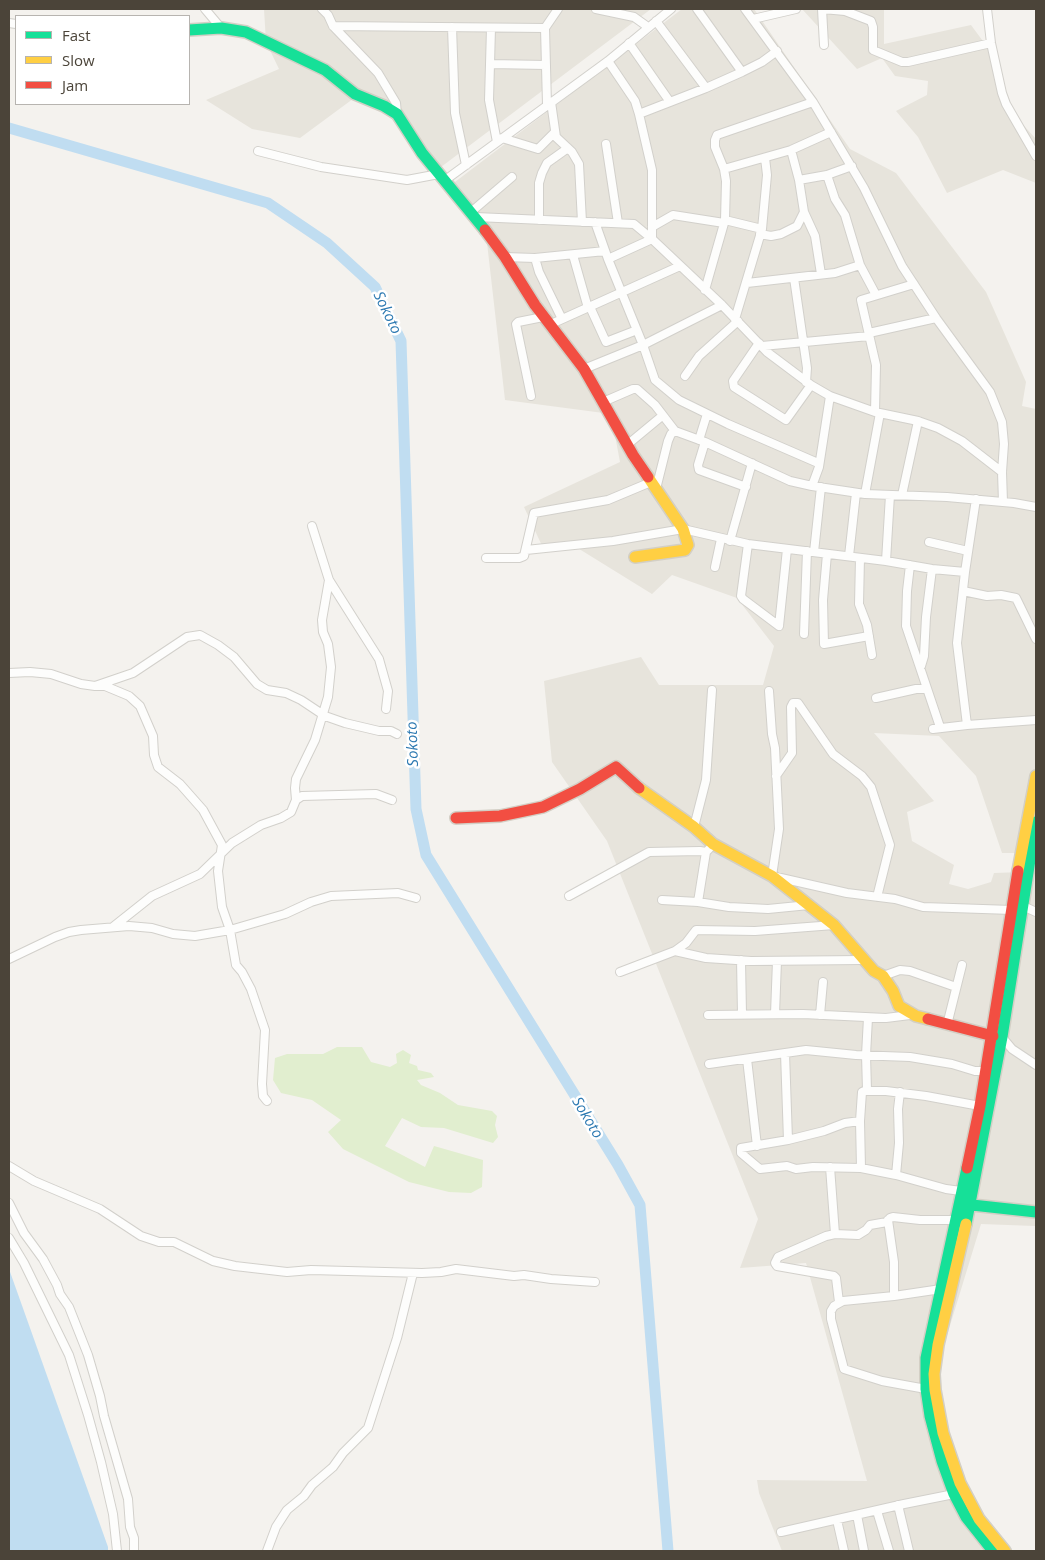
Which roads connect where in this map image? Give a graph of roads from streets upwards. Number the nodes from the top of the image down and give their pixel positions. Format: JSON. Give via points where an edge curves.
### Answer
{"nodes":[{"id":1,"x":205,"y":9,"type":"edge"},
{"id":2,"x":322,"y":9,"type":"edge"},
{"id":3,"x":558,"y":9,"type":"edge"},
{"id":4,"x":596,"y":9,"type":"edge"},
{"id":5,"x":671,"y":9,"type":"edge"},
{"id":6,"x":697,"y":9,"type":"edge"},
{"id":7,"x":745,"y":9,"type":"edge"},
{"id":8,"x":796,"y":9,"type":"edge"},
{"id":9,"x":823,"y":9,"type":"edge"},
{"id":10,"x":987,"y":9,"type":"edge"},
{"id":11,"x":753,"y":19,"type":"junction"},
{"id":12,"x":656,"y":21,"type":"junction"},
{"id":13,"x":332,"y":26,"type":"junction"},
{"id":14,"x":452,"y":27,"type":"junction"},
{"id":15,"x":648,"y":27,"type":"junction"},
{"id":16,"x":221,"y":28,"type":"junction"},
{"id":17,"x":490,"y":28,"type":"junction"},
{"id":18,"x":545,"y":28,"type":"junction"},
{"id":19,"x":190,"y":30,"type":"edge"},
{"id":20,"x":991,"y":43,"type":"junction"},
{"id":21,"x":629,"y":44,"type":"junction"},
{"id":22,"x":824,"y":44,"type":"dead end"},
{"id":23,"x":777,"y":51,"type":"junction"},
{"id":24,"x":608,"y":61,"type":"junction"},
{"id":25,"x":490,"y":64,"type":"junction"},
{"id":26,"x":546,"y":65,"type":"junction"},
{"id":27,"x":742,"y":72,"type":"junction"},
{"id":28,"x":706,"y":88,"type":"junction"},
{"id":29,"x":670,"y":102,"type":"junction"},
{"id":30,"x":813,"y":102,"type":"junction"},
{"id":31,"x":549,"y":104,"type":"junction"},
{"id":32,"x":397,"y":114,"type":"junction"},
{"id":33,"x":639,"y":114,"type":"junction"},
{"id":34,"x":831,"y":132,"type":"junction"},
{"id":35,"x":554,"y":133,"type":"junction"},
{"id":36,"x":500,"y":140,"type":"junction"},
{"id":37,"x":606,"y":144,"type":"dead end"},
{"id":38,"x":1033,"y":144,"type":"edge"},
{"id":39,"x":568,"y":148,"type":"junction"},
{"id":40,"x":791,"y":150,"type":"junction"},
{"id":41,"x":258,"y":151,"type":"dead end"},
{"id":42,"x":1036,"y":156,"type":"edge"},
{"id":43,"x":765,"y":158,"type":"junction"},
{"id":44,"x":466,"y":165,"type":"junction"},
{"id":45,"x":852,"y":166,"type":"junction"},
{"id":46,"x":724,"y":169,"type":"junction"},
{"id":47,"x":827,"y":175,"type":"junction"},
{"id":48,"x":512,"y":176,"type":"dead end"},
{"id":49,"x":441,"y":177,"type":"junction"},
{"id":50,"x":799,"y":180,"type":"junction"},
{"id":51,"x":804,"y":212,"type":"junction"},
{"id":52,"x":473,"y":214,"type":"junction"},
{"id":53,"x":539,"y":220,"type":"junction"},
{"id":54,"x":724,"y":221,"type":"junction"},
{"id":55,"x":582,"y":222,"type":"junction"},
{"id":56,"x":595,"y":222,"type":"junction"},
{"id":57,"x":618,"y":223,"type":"junction"},
{"id":58,"x":652,"y":227,"type":"junction"},
{"id":59,"x":761,"y":231,"type":"junction"},
{"id":60,"x":652,"y":239,"type":"junction"},
{"id":61,"x":605,"y":251,"type":"junction"},
{"id":62,"x":573,"y":255,"type":"junction"},
{"id":63,"x":505,"y":257,"type":"junction"},
{"id":64,"x":535,"y":258,"type":"junction"},
{"id":65,"x":608,"y":259,"type":"junction"},
{"id":66,"x":860,"y":264,"type":"junction"},
{"id":67,"x":680,"y":266,"type":"junction"},
{"id":68,"x":821,"y":274,"type":"junction"},
{"id":69,"x":794,"y":278,"type":"junction"},
{"id":70,"x":747,"y":283,"type":"junction"},
{"id":71,"x":914,"y":284,"type":"junction"},
{"id":72,"x":706,"y":290,"type":"junction"},
{"id":73,"x":622,"y":293,"type":"junction"},
{"id":74,"x":876,"y":295,"type":"junction"},
{"id":75,"x":722,"y":305,"type":"junction"},
{"id":76,"x":589,"y":308,"type":"junction"},
{"id":77,"x":936,"y":318,"type":"junction"},
{"id":78,"x":562,"y":319,"type":"junction"},
{"id":79,"x":737,"y":320,"type":"junction"},
{"id":80,"x":546,"y":321,"type":"junction"},
{"id":81,"x":637,"y":330,"type":"junction"},
{"id":82,"x":869,"y":334,"type":"junction"},
{"id":83,"x":804,"y":343,"type":"junction"},
{"id":84,"x":643,"y":344,"type":"junction"},
{"id":85,"x":761,"y":344,"type":"junction"},
{"id":86,"x":584,"y":369,"type":"junction"},
{"id":87,"x":685,"y":376,"type":"dead end"},
{"id":88,"x":809,"y":384,"type":"junction"},
{"id":89,"x":531,"y":396,"type":"dead end"},
{"id":90,"x":830,"y":396,"type":"junction"},
{"id":91,"x":603,"y":402,"type":"junction"},
{"id":92,"x":877,"y":413,"type":"junction"},
{"id":93,"x":707,"y":414,"type":"junction"},
{"id":94,"x":662,"y":416,"type":"junction"},
{"id":95,"x":918,"y":420,"type":"junction"},
{"id":96,"x":676,"y":431,"type":"junction"},
{"id":97,"x":702,"y":441,"type":"junction"},
{"id":98,"x":627,"y":445,"type":"junction"},
{"id":99,"x":752,"y":463,"type":"junction"},
{"id":100,"x":818,"y":464,"type":"junction"},
{"id":101,"x":1002,"y":472,"type":"junction"},
{"id":102,"x":654,"y":485,"type":"junction"},
{"id":103,"x":812,"y":486,"type":"junction"},
{"id":104,"x":746,"y":487,"type":"junction"},
{"id":105,"x":821,"y":487,"type":"junction"},
{"id":106,"x":856,"y":493,"type":"junction"},
{"id":107,"x":865,"y":494,"type":"junction"},
{"id":108,"x":890,"y":495,"type":"junction"},
{"id":109,"x":902,"y":495,"type":"junction"},
{"id":110,"x":976,"y":499,"type":"junction"},
{"id":111,"x":1003,"y":502,"type":"junction"},
{"id":112,"x":1036,"y":507,"type":"edge"},
{"id":113,"x":312,"y":526,"type":"dead end"},
{"id":114,"x":683,"y":529,"type":"junction"},
{"id":115,"x":721,"y":539,"type":"junction"},
{"id":116,"x":730,"y":541,"type":"junction"},
{"id":117,"x":929,"y":542,"type":"dead end"},
{"id":118,"x":748,"y":544,"type":"junction"},
{"id":119,"x":787,"y":549,"type":"junction"},
{"id":120,"x":526,"y":550,"type":"junction"},
{"id":121,"x":968,"y":551,"type":"junction"},
{"id":122,"x":811,"y":552,"type":"junction"},
{"id":123,"x":827,"y":554,"type":"junction"},
{"id":124,"x":849,"y":556,"type":"junction"},
{"id":125,"x":635,"y":557,"type":"dead end"},
{"id":126,"x":486,"y":558,"type":"dead end"},
{"id":127,"x":860,"y":558,"type":"junction"},
{"id":128,"x":886,"y":561,"type":"junction"},
{"id":129,"x":910,"y":565,"type":"junction"},
{"id":130,"x":715,"y":567,"type":"dead end"},
{"id":131,"x":932,"y":569,"type":"junction"},
{"id":132,"x":965,"y":572,"type":"junction"},
{"id":133,"x":329,"y":580,"type":"junction"},
{"id":134,"x":963,"y":591,"type":"junction"},
{"id":135,"x":804,"y":634,"type":"dead end"},
{"id":136,"x":870,"y":636,"type":"junction"},
{"id":137,"x":1036,"y":639,"type":"edge"},
{"id":138,"x":872,"y":656,"type":"dead end"},
{"id":139,"x":921,"y":666,"type":"junction"},
{"id":140,"x":9,"y":673,"type":"edge"},
{"id":141,"x":95,"y":686,"type":"junction"},
{"id":142,"x":927,"y":689,"type":"junction"},
{"id":143,"x":712,"y":690,"type":"dead end"},
{"id":144,"x":769,"y":691,"type":"dead end"},
{"id":145,"x":876,"y":698,"type":"dead end"},
{"id":146,"x":386,"y":710,"type":"dead end"},
{"id":147,"x":322,"y":714,"type":"junction"},
{"id":148,"x":1036,"y":720,"type":"edge"},
{"id":149,"x":967,"y":725,"type":"junction"},
{"id":150,"x":397,"y":734,"type":"dead end"},
{"id":151,"x":776,"y":776,"type":"junction"},
{"id":152,"x":1036,"y":776,"type":"edge"},
{"id":153,"x":296,"y":800,"type":"junction"},
{"id":154,"x":392,"y":800,"type":"dead end"},
{"id":155,"x":456,"y":818,"type":"dead end"},
{"id":156,"x":1036,"y":822,"type":"edge"},
{"id":157,"x":694,"y":827,"type":"junction"},
{"id":158,"x":1034,"y":842,"type":"edge"},
{"id":159,"x":710,"y":848,"type":"junction"},
{"id":160,"x":221,"y":852,"type":"junction"},
{"id":161,"x":1024,"y":861,"type":"junction"},
{"id":162,"x":772,"y":876,"type":"junction"},
{"id":163,"x":568,"y":896,"type":"dead end"},
{"id":164,"x":877,"y":896,"type":"junction"},
{"id":165,"x":416,"y":898,"type":"dead end"},
{"id":166,"x":662,"y":900,"type":"dead end"},
{"id":167,"x":698,"y":902,"type":"junction"},
{"id":168,"x":809,"y":906,"type":"junction"},
{"id":169,"x":1017,"y":908,"type":"junction"},
{"id":170,"x":1036,"y":912,"type":"edge"},
{"id":171,"x":834,"y":925,"type":"junction"},
{"id":172,"x":113,"y":928,"type":"junction"},
{"id":173,"x":230,"y":930,"type":"junction"},
{"id":174,"x":675,"y":951,"type":"junction"},
{"id":175,"x":9,"y":959,"type":"edge"},
{"id":176,"x":741,"y":960,"type":"junction"},
{"id":177,"x":864,"y":960,"type":"junction"},
{"id":178,"x":777,"y":961,"type":"junction"},
{"id":179,"x":962,"y":965,"type":"dead end"},
{"id":180,"x":620,"y":972,"type":"dead end"},
{"id":181,"x":883,"y":976,"type":"junction"},
{"id":182,"x":823,"y":982,"type":"dead end"},
{"id":183,"x":956,"y":987,"type":"junction"},
{"id":184,"x":742,"y":1014,"type":"junction"},
{"id":185,"x":775,"y":1014,"type":"junction"},
{"id":186,"x":708,"y":1015,"type":"dead end"},
{"id":187,"x":820,"y":1015,"type":"junction"},
{"id":188,"x":910,"y":1015,"type":"junction"},
{"id":189,"x":868,"y":1018,"type":"junction"},
{"id":190,"x":947,"y":1025,"type":"junction"},
{"id":191,"x":997,"y":1036,"type":"junction"},
{"id":192,"x":785,"y":1053,"type":"junction"},
{"id":193,"x":866,"y":1055,"type":"junction"},
{"id":194,"x":747,"y":1059,"type":"junction"},
{"id":195,"x":709,"y":1064,"type":"dead end"},
{"id":196,"x":1036,"y":1065,"type":"edge"},
{"id":197,"x":986,"y":1071,"type":"junction"},
{"id":198,"x":867,"y":1090,"type":"junction"},
{"id":199,"x":900,"y":1092,"type":"junction"},
{"id":200,"x":267,"y":1101,"type":"dead end"},
{"id":201,"x":980,"y":1106,"type":"junction"},
{"id":202,"x":860,"y":1121,"type":"junction"},
{"id":203,"x":788,"y":1140,"type":"junction"},
{"id":204,"x":757,"y":1146,"type":"junction"},
{"id":205,"x":9,"y":1166,"type":"edge"},
{"id":206,"x":830,"y":1167,"type":"junction"},
{"id":207,"x":861,"y":1168,"type":"junction"},
{"id":208,"x":896,"y":1175,"type":"junction"},
{"id":209,"x":961,"y":1191,"type":"junction"},
{"id":210,"x":9,"y":1203,"type":"edge"},
{"id":211,"x":965,"y":1204,"type":"junction"},
{"id":212,"x":1036,"y":1212,"type":"edge"},
{"id":213,"x":888,"y":1220,"type":"junction"},
{"id":214,"x":956,"y":1220,"type":"junction"},
{"id":215,"x":835,"y":1234,"type":"junction"},
{"id":216,"x":9,"y":1238,"type":"edge"},
{"id":217,"x":413,"y":1273,"type":"junction"},
{"id":218,"x":595,"y":1282,"type":"dead end"},
{"id":219,"x":941,"y":1289,"type":"junction"},
{"id":220,"x":894,"y":1296,"type":"junction"},
{"id":221,"x":839,"y":1302,"type":"junction"},
{"id":222,"x":926,"y":1389,"type":"junction"},
{"id":223,"x":954,"y":1494,"type":"junction"},
{"id":224,"x":898,"y":1505,"type":"junction"},
{"id":225,"x":877,"y":1510,"type":"junction"},
{"id":226,"x":857,"y":1515,"type":"junction"},
{"id":227,"x":837,"y":1520,"type":"junction"},
{"id":228,"x":781,"y":1532,"type":"dead end"},
{"id":229,"x":117,"y":1551,"type":"edge"},
{"id":230,"x":134,"y":1551,"type":"edge"},
{"id":231,"x":267,"y":1551,"type":"edge"},
{"id":232,"x":844,"y":1551,"type":"edge"},
{"id":233,"x":864,"y":1551,"type":"edge"},
{"id":234,"x":889,"y":1551,"type":"edge"},
{"id":235,"x":909,"y":1551,"type":"edge"},
{"id":236,"x":993,"y":1551,"type":"edge"},
{"id":237,"x":1005,"y":1551,"type":"edge"}],
"edges":[{"from":1,"to":16,"type":"street"},
{"from":2,"to":13,"type":"street"},
{"from":3,"to":18,"type":"street"},
{"from":4,"to":15,"type":"street","via":[[634,17]]},
{"from":5,"to":12,"type":"street"},
{"from":6,"to":27,"type":"street"},
{"from":7,"to":11,"type":"street"},
{"from":8,"to":11,"type":"street"},
{"from":9,"to":20,"type":"street","via":[[845,11],[871,21],[873,50],[902,62]]},
{"from":9,"to":22,"type":"street"},
{"from":10,"to":20,"type":"street"},
{"from":11,"to":23,"type":"street"},
{"from":12,"to":15,"type":"street"},
{"from":12,"to":28,"type":"street"},
{"from":13,"to":14,"type":"street"},
{"from":13,"to":32,"type":"street","via":[[378,73],[396,104]]},
{"from":14,"to":17,"type":"street"},
{"from":14,"to":44,"type":"street","via":[[455,113]]},
{"from":15,"to":21,"type":"street"},
{"from":16,"to":19,"type":"street"},
{"from":16,"to":32,"type":"street","via":[[246,32],[280,47],[325,70],[355,94]]},
{"from":17,"to":18,"type":"street"},
{"from":17,"to":25,"type":"street"},
{"from":18,"to":26,"type":"street"},
{"from":20,"to":38,"type":"street","via":[[1006,104]]},
{"from":21,"to":24,"type":"street"},
{"from":21,"to":29,"type":"street"},
{"from":23,"to":27,"type":"street"},
{"from":23,"to":30,"type":"street"},
{"from":24,"to":31,"type":"street"},
{"from":24,"to":33,"type":"street","via":[[635,101]]},
{"from":25,"to":26,"type":"street"},
{"from":25,"to":36,"type":"street","via":[[489,100]]},
{"from":26,"to":31,"type":"street"},
{"from":27,"to":28,"type":"street"},
{"from":28,"to":29,"type":"street"},
{"from":29,"to":33,"type":"street"},
{"from":30,"to":34,"type":"street"},
{"from":30,"to":46,"type":"street","via":[[717,135],[716,147]]},
{"from":31,"to":35,"type":"street"},
{"from":31,"to":36,"type":"street"},
{"from":32,"to":49,"type":"street"},
{"from":33,"to":58,"type":"street","via":[[652,170]]},
{"from":34,"to":40,"type":"street"},
{"from":34,"to":45,"type":"street"},
{"from":35,"to":36,"type":"street","via":[[538,149]]},
{"from":35,"to":39,"type":"street"},
{"from":36,"to":44,"type":"street"},
{"from":37,"to":57,"type":"street"},
{"from":38,"to":42,"type":"street"},
{"from":39,"to":53,"type":"street","via":[[547,163],[542,173]]},
{"from":39,"to":55,"type":"street","via":[[579,164]]},
{"from":40,"to":43,"type":"street"},
{"from":40,"to":50,"type":"street"},
{"from":41,"to":49,"type":"street","via":[[321,167],[407,180]]},
{"from":43,"to":46,"type":"street"},
{"from":43,"to":59,"type":"street","via":[[767,175]]},
{"from":44,"to":49,"type":"street"},
{"from":45,"to":47,"type":"street"},
{"from":45,"to":71,"type":"street"},
{"from":46,"to":54,"type":"street"},
{"from":47,"to":50,"type":"street"},
{"from":47,"to":66,"type":"street","via":[[835,199],[845,215]]},
{"from":48,"to":52,"type":"street"},
{"from":49,"to":52,"type":"street"},
{"from":50,"to":51,"type":"street"},
{"from":51,"to":59,"type":"street","via":[[797,226],[789,230],[775,236]]},
{"from":51,"to":68,"type":"street","via":[[815,236]]},
{"from":52,"to":53,"type":"street"},
{"from":52,"to":63,"type":"street"},
{"from":53,"to":55,"type":"street"},
{"from":54,"to":58,"type":"street","via":[[677,215]]},
{"from":54,"to":59,"type":"street"},
{"from":54,"to":72,"type":"street"},
{"from":55,"to":56,"type":"street"},
{"from":56,"to":57,"type":"street"},
{"from":56,"to":61,"type":"street"},
{"from":57,"to":60,"type":"street","via":[[634,224]]},
{"from":58,"to":60,"type":"street"},
{"from":59,"to":70,"type":"street"},
{"from":60,"to":65,"type":"street"},
{"from":60,"to":67,"type":"street"},
{"from":61,"to":62,"type":"street"},
{"from":61,"to":65,"type":"street"},
{"from":62,"to":64,"type":"street"},
{"from":62,"to":76,"type":"street"},
{"from":63,"to":64,"type":"street"},
{"from":63,"to":80,"type":"street"},
{"from":64,"to":78,"type":"street"},
{"from":65,"to":73,"type":"street"},
{"from":66,"to":68,"type":"street","via":[[835,273]]},
{"from":66,"to":74,"type":"street"},
{"from":67,"to":72,"type":"street"},
{"from":67,"to":73,"type":"street"},
{"from":68,"to":69,"type":"street"},
{"from":69,"to":70,"type":"street"},
{"from":69,"to":83,"type":"street"},
{"from":70,"to":79,"type":"street"},
{"from":71,"to":74,"type":"street"},
{"from":71,"to":77,"type":"street"},
{"from":72,"to":75,"type":"street"},
{"from":73,"to":76,"type":"street"},
{"from":73,"to":81,"type":"street"},
{"from":74,"to":82,"type":"street","via":[[861,300]]},
{"from":75,"to":79,"type":"street"},
{"from":75,"to":84,"type":"street"},
{"from":76,"to":78,"type":"street"},
{"from":76,"to":81,"type":"street","via":[[606,342]]},
{"from":77,"to":82,"type":"street"},
{"from":77,"to":101,"type":"street","via":[[990,392],[1002,422]]},
{"from":78,"to":80,"type":"street"},
{"from":79,"to":85,"type":"street"},
{"from":79,"to":87,"type":"street","via":[[699,356]]},
{"from":80,"to":86,"type":"street"},
{"from":80,"to":89,"type":"street","via":[[516,324]]},
{"from":81,"to":84,"type":"street"},
{"from":82,"to":83,"type":"street"},
{"from":82,"to":92,"type":"street","via":[[876,365]]},
{"from":83,"to":85,"type":"street"},
{"from":83,"to":88,"type":"street"},
{"from":84,"to":86,"type":"street"},
{"from":84,"to":93,"type":"street","via":[[655,380],[680,400]]},
{"from":85,"to":88,"type":"street"},
{"from":85,"to":88,"type":"street","via":[[733,381],[734,387],[786,420]]},
{"from":86,"to":91,"type":"street"},
{"from":88,"to":90,"type":"street"},
{"from":90,"to":92,"type":"street"},
{"from":90,"to":100,"type":"street"},
{"from":91,"to":94,"type":"street","via":[[634,389],[646,397]]},
{"from":91,"to":98,"type":"street"},
{"from":92,"to":95,"type":"street"},
{"from":92,"to":107,"type":"street"},
{"from":93,"to":97,"type":"street"},
{"from":93,"to":100,"type":"street"},
{"from":94,"to":96,"type":"street"},
{"from":94,"to":98,"type":"street"},
{"from":95,"to":101,"type":"street","via":[[962,441]]},
{"from":95,"to":109,"type":"street"},
{"from":96,"to":97,"type":"street"},
{"from":96,"to":102,"type":"street","via":[[668,441]]},
{"from":97,"to":99,"type":"street"},
{"from":97,"to":104,"type":"street","via":[[697,468]]},
{"from":98,"to":102,"type":"street"},
{"from":99,"to":103,"type":"street","via":[[790,481]]},
{"from":99,"to":104,"type":"street"},
{"from":100,"to":103,"type":"street"},
{"from":101,"to":111,"type":"street"},
{"from":102,"to":114,"type":"street"},
{"from":102,"to":120,"type":"street","via":[[608,500],[534,513]]},
{"from":103,"to":105,"type":"street"},
{"from":104,"to":116,"type":"street"},
{"from":105,"to":106,"type":"street"},
{"from":105,"to":122,"type":"street"},
{"from":106,"to":107,"type":"street"},
{"from":106,"to":124,"type":"street"},
{"from":107,"to":108,"type":"street"},
{"from":108,"to":109,"type":"street"},
{"from":108,"to":128,"type":"street"},
{"from":109,"to":110,"type":"street"},
{"from":110,"to":111,"type":"street"},
{"from":110,"to":121,"type":"street"},
{"from":111,"to":112,"type":"street"},
{"from":113,"to":133,"type":"street"},
{"from":114,"to":115,"type":"street"},
{"from":114,"to":120,"type":"street"},
{"from":114,"to":125,"type":"street","via":[[688,545],[685,550]]},
{"from":115,"to":116,"type":"street"},
{"from":115,"to":130,"type":"street"},
{"from":116,"to":118,"type":"street"},
{"from":117,"to":121,"type":"street"},
{"from":118,"to":119,"type":"street"},
{"from":118,"to":119,"type":"street","via":[[741,596],[778,626]]},
{"from":119,"to":122,"type":"street"},
{"from":120,"to":126,"type":"street","via":[[519,558]]},
{"from":121,"to":132,"type":"street"},
{"from":122,"to":123,"type":"street"},
{"from":122,"to":135,"type":"street"},
{"from":123,"to":124,"type":"street"},
{"from":123,"to":136,"type":"street","via":[[824,644]]},
{"from":124,"to":127,"type":"street"},
{"from":127,"to":128,"type":"street"},
{"from":127,"to":136,"type":"street","via":[[859,604]]},
{"from":128,"to":129,"type":"street"},
{"from":129,"to":131,"type":"street"},
{"from":129,"to":139,"type":"street","via":[[906,626]]},
{"from":131,"to":132,"type":"street"},
{"from":131,"to":139,"type":"street"},
{"from":132,"to":134,"type":"street"},
{"from":133,"to":146,"type":"street","via":[[379,659],[388,691]]},
{"from":133,"to":147,"type":"street","via":[[322,620],[330,672],[328,697]]},
{"from":134,"to":137,"type":"street","via":[[1016,598]]},
{"from":134,"to":149,"type":"street","via":[[958,643]]},
{"from":136,"to":138,"type":"street"},
{"from":139,"to":142,"type":"street"},
{"from":140,"to":141,"type":"street","via":[[51,674]]},
{"from":141,"to":147,"type":"street","via":[[133,673],[187,637],[200,635],[234,657],[257,684],[267,690],[294,696]]},
{"from":141,"to":160,"type":"street","via":[[105,686],[129,696],[140,706],[154,736],[158,767],[180,784],[203,810],[222,845]]},
{"from":142,"to":145,"type":"street"},
{"from":142,"to":149,"type":"street","via":[[937,728]]},
{"from":143,"to":157,"type":"street","via":[[706,780]]},
{"from":144,"to":151,"type":"street"},
{"from":147,"to":150,"type":"street","via":[[345,723]]},
{"from":147,"to":153,"type":"street","via":[[315,740],[296,779]]},
{"from":148,"to":149,"type":"street"},
{"from":151,"to":162,"type":"street","via":[[779,829]]},
{"from":151,"to":164,"type":"street","via":[[792,753],[790,707],[798,703],[833,754],[871,786],[890,845]]},
{"from":152,"to":161,"type":"street"},
{"from":153,"to":154,"type":"street","via":[[302,796],[376,794]]},
{"from":153,"to":160,"type":"street","via":[[291,812],[261,825]]},
{"from":155,"to":157,"type":"street","via":[[500,816],[543,807],[616,767]]},
{"from":156,"to":158,"type":"street"},
{"from":157,"to":159,"type":"street"},
{"from":158,"to":161,"type":"street"},
{"from":159,"to":162,"type":"street"},
{"from":159,"to":163,"type":"street","via":[[649,852]]},
{"from":159,"to":167,"type":"street"},
{"from":160,"to":172,"type":"street","via":[[200,874],[152,896]]},
{"from":160,"to":173,"type":"street","via":[[218,885]]},
{"from":161,"to":169,"type":"street"},
{"from":162,"to":164,"type":"street"},
{"from":162,"to":168,"type":"street"},
{"from":164,"to":169,"type":"street","via":[[929,908]]},
{"from":165,"to":173,"type":"street","via":[[398,893],[331,896]]},
{"from":166,"to":167,"type":"street"},
{"from":167,"to":168,"type":"street","via":[[768,909]]},
{"from":168,"to":171,"type":"street"},
{"from":169,"to":170,"type":"street"},
{"from":169,"to":191,"type":"street"},
{"from":171,"to":174,"type":"street","via":[[755,931],[696,930]]},
{"from":171,"to":177,"type":"street"},
{"from":172,"to":173,"type":"street","via":[[152,928],[195,936]]},
{"from":172,"to":175,"type":"street","via":[[69,932]]},
{"from":173,"to":200,"type":"street","via":[[236,965],[251,989],[265,1030],[262,1084]]},
{"from":174,"to":176,"type":"street","via":[[706,958]]},
{"from":174,"to":180,"type":"street"},
{"from":176,"to":178,"type":"street"},
{"from":176,"to":184,"type":"street"},
{"from":177,"to":178,"type":"street"},
{"from":177,"to":181,"type":"street"},
{"from":178,"to":185,"type":"street"},
{"from":179,"to":183,"type":"street"},
{"from":181,"to":183,"type":"street","via":[[900,970],[910,971]]},
{"from":181,"to":188,"type":"street","via":[[899,1006]]},
{"from":182,"to":187,"type":"street"},
{"from":183,"to":190,"type":"street"},
{"from":184,"to":185,"type":"street"},
{"from":184,"to":186,"type":"street"},
{"from":185,"to":187,"type":"street"},
{"from":187,"to":189,"type":"street"},
{"from":188,"to":189,"type":"street"},
{"from":188,"to":190,"type":"street"},
{"from":189,"to":193,"type":"street"},
{"from":190,"to":191,"type":"street"},
{"from":191,"to":196,"type":"street"},
{"from":191,"to":197,"type":"street"},
{"from":191,"to":211,"type":"street"},
{"from":192,"to":193,"type":"street","via":[[806,1050]]},
{"from":192,"to":194,"type":"street"},
{"from":192,"to":203,"type":"street"},
{"from":193,"to":197,"type":"street","via":[[910,1057]]},
{"from":193,"to":198,"type":"street"},
{"from":194,"to":195,"type":"street"},
{"from":194,"to":204,"type":"street"},
{"from":197,"to":201,"type":"street"},
{"from":198,"to":199,"type":"street"},
{"from":198,"to":202,"type":"street","via":[[862,1092]]},
{"from":199,"to":201,"type":"street"},
{"from":199,"to":208,"type":"street"},
{"from":201,"to":209,"type":"street"},
{"from":202,"to":203,"type":"street"},
{"from":202,"to":207,"type":"street"},
{"from":203,"to":204,"type":"street"},
{"from":204,"to":206,"type":"street","via":[[741,1148],[740,1152],[758,1168]]},
{"from":205,"to":217,"type":"street","via":[[34,1181],[100,1209],[141,1236],[159,1242],[174,1242],[213,1261],[287,1272]]},
{"from":206,"to":207,"type":"street"},
{"from":206,"to":215,"type":"street"},
{"from":207,"to":208,"type":"street"},
{"from":208,"to":209,"type":"street"},
{"from":209,"to":211,"type":"street"},
{"from":210,"to":230,"type":"street","via":[[69,1307],[88,1355],[128,1499]]},
{"from":211,"to":212,"type":"street"},
{"from":211,"to":214,"type":"street"},
{"from":211,"to":237,"type":"street","via":[[935,1361],[934,1384],[943,1432],[960,1483],[980,1519]]},
{"from":213,"to":214,"type":"street","via":[[893,1217]]},
{"from":213,"to":215,"type":"street","via":[[870,1225],[858,1234]]},
{"from":213,"to":220,"type":"street","via":[[894,1262]]},
{"from":214,"to":219,"type":"street"},
{"from":215,"to":221,"type":"street","via":[[778,1257],[776,1263],[777,1266],[834,1276]]},
{"from":216,"to":229,"type":"street","via":[[69,1355],[101,1462],[113,1514]]},
{"from":217,"to":218,"type":"street","via":[[456,1269]]},
{"from":217,"to":231,"type":"street","via":[[397,1338],[368,1428],[304,1496],[286,1510]]},
{"from":219,"to":220,"type":"street"},
{"from":219,"to":222,"type":"street","via":[[928,1344]]},
{"from":220,"to":221,"type":"street"},
{"from":221,"to":222,"type":"street","via":[[831,1311],[831,1319],[844,1369],[882,1381]]},
{"from":222,"to":223,"type":"street","via":[[930,1416]]},
{"from":223,"to":224,"type":"street"},
{"from":223,"to":236,"type":"street","via":[[966,1518]]},
{"from":224,"to":225,"type":"street"},
{"from":224,"to":235,"type":"street"},
{"from":225,"to":226,"type":"street"},
{"from":225,"to":234,"type":"street"},
{"from":226,"to":227,"type":"street"},
{"from":226,"to":233,"type":"street"},
{"from":227,"to":228,"type":"street"},
{"from":227,"to":232,"type":"street"}]}
